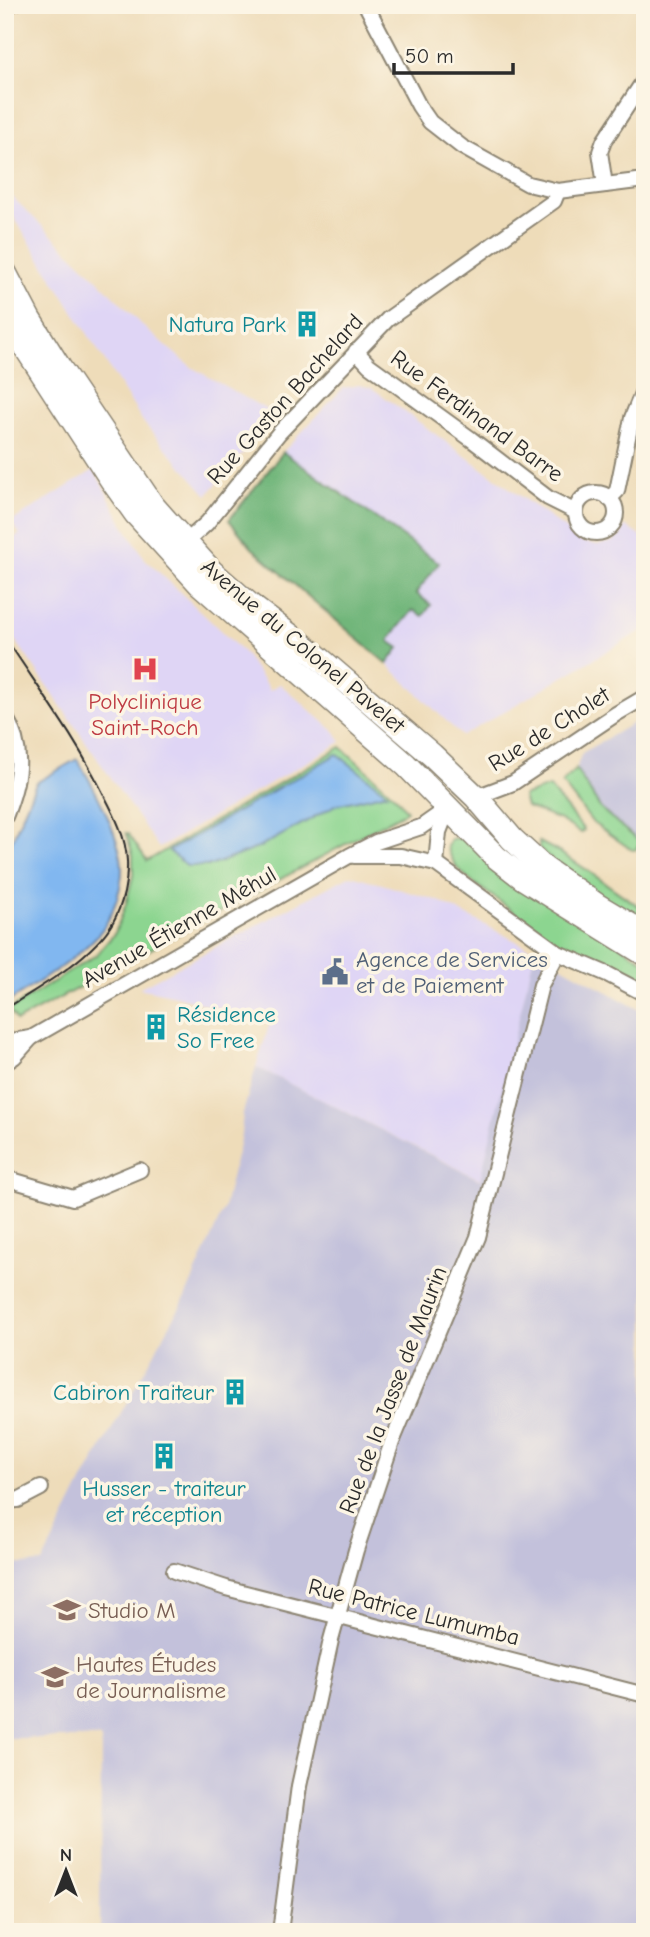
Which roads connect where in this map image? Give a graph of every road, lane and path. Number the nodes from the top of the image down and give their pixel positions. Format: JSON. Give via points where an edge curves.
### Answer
{"nodes":[{"id":1,"x":366,"y":5,"type":"edge"},
{"id":2,"x":645,"y":79,"type":"edge"},
{"id":3,"x":645,"y":180,"type":"edge"},
{"id":4,"x":605,"y":185,"type":"junction"},
{"id":5,"x":558,"y":191,"type":"junction"},
{"id":6,"x":5,"y":273,"type":"edge"},
{"id":7,"x":5,"y":316,"type":"edge"},
{"id":8,"x":356,"y":351,"type":"junction"},
{"id":9,"x":645,"y":386,"type":"edge"},
{"id":10,"x":610,"y":499,"type":"junction"},
{"id":11,"x":576,"y":512,"type":"junction"},
{"id":12,"x":185,"y":543,"type":"junction"},
{"id":13,"x":645,"y":697,"type":"edge"},
{"id":14,"x":5,"y":716,"type":"edge"},
{"id":15,"x":476,"y":797,"type":"junction"},
{"id":16,"x":9,"y":799,"type":"edge"},
{"id":17,"x":448,"y":808,"type":"junction"},
{"id":18,"x":5,"y":817,"type":"edge"},
{"id":19,"x":349,"y":856,"type":"junction"},
{"id":20,"x":436,"y":864,"type":"junction"},
{"id":21,"x":645,"y":934,"type":"edge"},
{"id":22,"x":558,"y":953,"type":"junction"},
{"id":23,"x":645,"y":954,"type":"edge"},
{"id":24,"x":645,"y":994,"type":"edge"},
{"id":25,"x":31,"y":1038,"type":"junction"},
{"id":26,"x":5,"y":1042,"type":"edge"},
{"id":27,"x":5,"y":1063,"type":"edge"},
{"id":28,"x":140,"y":1170,"type":"dead end"},
{"id":29,"x":5,"y":1178,"type":"edge"},
{"id":30,"x":41,"y":1488,"type":"dead end"},
{"id":31,"x":5,"y":1501,"type":"edge"},
{"id":32,"x":174,"y":1571,"type":"dead end"},
{"id":33,"x":338,"y":1616,"type":"junction"},
{"id":34,"x":645,"y":1695,"type":"edge"},
{"id":35,"x":280,"y":1932,"type":"edge"}],
"edges":[{"from":1,"to":5,"type":"street","via":[[430,122],[462,147],[527,184]]},
{"from":2,"to":4,"type":"street","via":[[604,141],[600,152]]},
{"from":3,"to":4,"type":"street"},
{"from":4,"to":5,"type":"street"},
{"from":5,"to":8,"type":"street","name":"Rue Gaston Bachelard","via":[[554,201],[388,319]]},
{"from":6,"to":12,"type":"main road","name":"Avenue du Colonel Pavelet","via":[[59,367],[153,506]]},
{"from":7,"to":17,"type":"main road","name":"Avenue du Colonel Pavelet","via":[[111,480],[166,549],[216,600],[406,765]]},
{"from":8,"to":11,"type":"street","name":"Rue Ferdinand Barre","via":[[548,498]]},
{"from":8,"to":12,"type":"street","name":"Rue Gaston Bachelard"},
{"from":9,"to":10,"type":"street","via":[[632,418],[617,491]]},
{"from":10,"to":11,"type":"street","via":[[592,494],[580,500]]},
{"from":10,"to":11,"type":"street","via":[[614,518],[601,532],[584,529]]},
{"from":12,"to":15,"type":"main road","name":"Avenue du Colonel Pavelet","via":[[212,572],[312,652]]},
{"from":13,"to":15,"type":"street","name":"Rue de Cholet","via":[[513,783]]},
{"from":14,"to":16,"type":"street","via":[[14,734],[19,767]]},
{"from":15,"to":17,"type":"main road"},
{"from":15,"to":21,"type":"main road","name":"Avenue du Colonel Pavelet","via":[[545,869]]},
{"from":16,"to":18,"type":"street"},
{"from":17,"to":19,"type":"street","name":"Avenue Étienne Méhul","via":[[421,827]]},
{"from":17,"to":20,"type":"street","via":[[439,832]]},
{"from":17,"to":23,"type":"main road","name":"Avenue du Colonel Pavelet","via":[[523,878]]},
{"from":19,"to":20,"type":"street","name":"Avenue Étienne Méhul","via":[[401,856]]},
{"from":19,"to":25,"type":"street","name":"Avenue Étienne Méhul"},
{"from":20,"to":22,"type":"street"},
{"from":22,"to":24,"type":"street"},
{"from":22,"to":33,"type":"street","name":"Rue de la Jasse de Maurin","via":[[541,985],[478,1237],[392,1442]]},
{"from":25,"to":26,"type":"street","name":"Avenue Étienne Méhul"},
{"from":25,"to":27,"type":"street","name":"Avenue Étienne Méhul"},
{"from":28,"to":29,"type":"street","via":[[74,1198]]},
{"from":30,"to":31,"type":"street"},
{"from":32,"to":33,"type":"street","name":"Rue Patrice Lumumba"},
{"from":33,"to":34,"type":"street","name":"Rue Patrice Lumumba"},
{"from":33,"to":35,"type":"street","name":"Rue de la Jasse de Maurin","via":[[299,1786]]}]}
